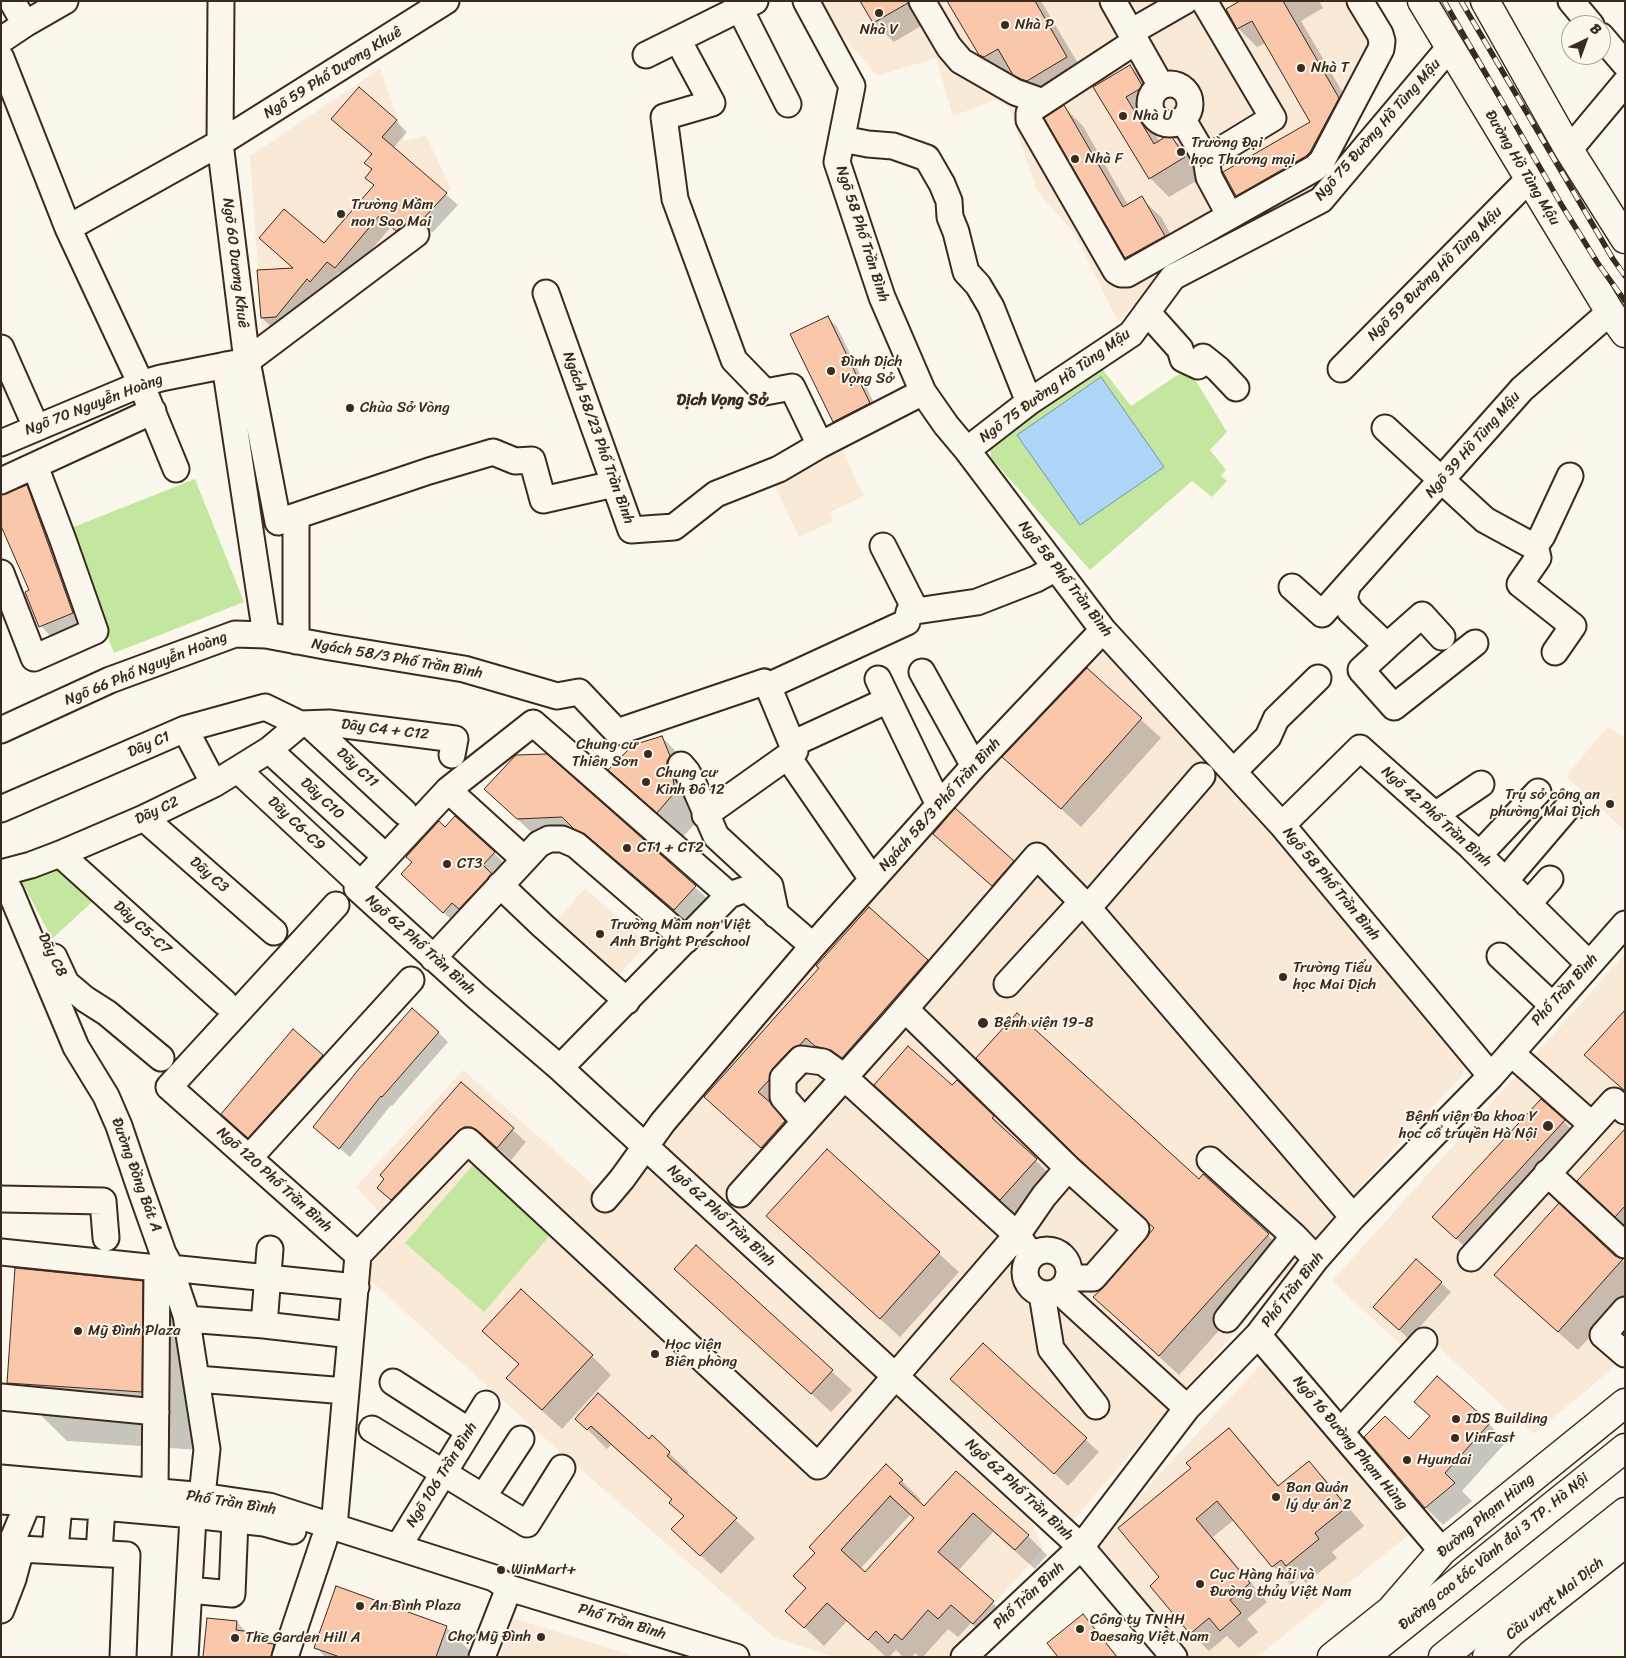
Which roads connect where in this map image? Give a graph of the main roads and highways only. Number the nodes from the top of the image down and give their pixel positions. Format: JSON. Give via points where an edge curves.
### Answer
{"nodes":[{"id":1,"x":1422,"y":1,"type":"edge"},
{"id":2,"x":1485,"y":1,"type":"edge"},
{"id":3,"x":1625,"y":239,"type":"edge"},
{"id":4,"x":1617,"y":322,"type":"edge"},
{"id":5,"x":1625,"y":1403,"type":"edge"},
{"id":6,"x":1625,"y":1417,"type":"edge"},
{"id":7,"x":1625,"y":1448,"type":"edge"},
{"id":8,"x":1625,"y":1512,"type":"edge"},
{"id":9,"x":1625,"y":1543,"type":"edge"},
{"id":10,"x":1625,"y":1561,"type":"edge"},
{"id":11,"x":1392,"y":1610,"type":"junction"},
{"id":12,"x":1332,"y":1657,"type":"edge"},
{"id":13,"x":1364,"y":1657,"type":"edge"},
{"id":14,"x":1443,"y":1657,"type":"edge"},
{"id":15,"x":1488,"y":1657,"type":"edge"},
{"id":16,"x":1505,"y":1657,"type":"edge"}],
"edges":[{"from":1,"to":4,"type":"main road","name":"Đường Hồ Tùng Mậu"},
{"from":2,"to":3,"type":"main road","via":[[1569,150]]},
{"from":5,"to":11,"type":"main road","name":"Đường Phạm Hùng","via":[[1442,1551]]},
{"from":6,"to":11,"type":"main road","via":[[1450,1556]]},
{"from":7,"to":13,"type":"main road","name":"Đường cao tốc Vành đai 3 TP. Hà Nội"},
{"from":8,"to":14,"type":"main road"},
{"from":9,"to":15,"type":"main road","name":"Cầu vượt Mai Dịch","via":[[1512,1632]]},
{"from":10,"to":16,"type":"main road"},
{"from":11,"to":12,"type":"main road","name":"Đường Phạm Hùng"}]}
